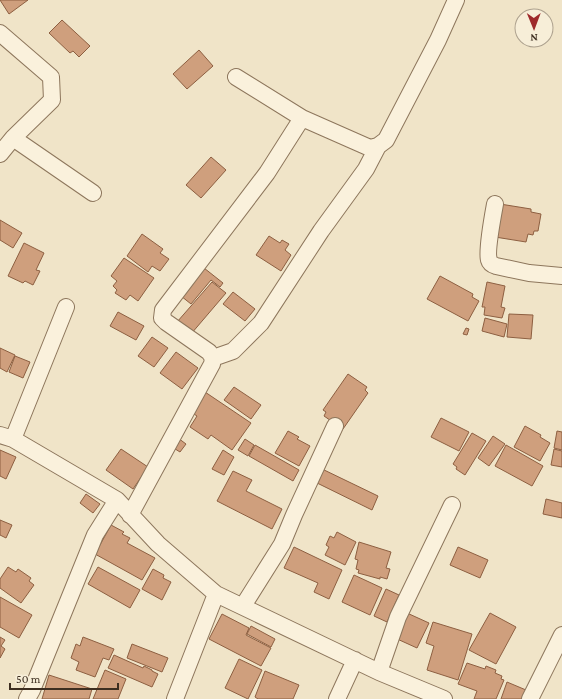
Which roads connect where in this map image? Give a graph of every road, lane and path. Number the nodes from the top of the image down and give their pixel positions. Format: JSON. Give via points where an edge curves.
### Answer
{"nodes":[{"id":1,"x":456,"y":0,"type":"edge"},
{"id":2,"x":0,"y":33,"type":"edge"},
{"id":3,"x":236,"y":77,"type":"dead end"},
{"id":4,"x":302,"y":118,"type":"junction"},
{"id":5,"x":13,"y":138,"type":"junction"},
{"id":6,"x":378,"y":146,"type":"junction"},
{"id":7,"x":0,"y":154,"type":"edge"},
{"id":8,"x":93,"y":193,"type":"dead end"},
{"id":9,"x":494,"y":204,"type":"dead end"},
{"id":10,"x":562,"y":276,"type":"edge"},
{"id":11,"x":66,"y":307,"type":"dead end"},
{"id":12,"x":213,"y":358,"type":"junction"},
{"id":13,"x":335,"y":426,"type":"dead end"},
{"id":14,"x":6,"y":437,"type":"edge"},
{"id":15,"x":117,"y":500,"type":"junction"},
{"id":16,"x":452,"y":505,"type":"dead end"},
{"id":17,"x":130,"y":515,"type":"junction"},
{"id":18,"x":216,"y":594,"type":"junction"},
{"id":19,"x":243,"y":606,"type":"junction"},
{"id":20,"x":562,"y":636,"type":"edge"},
{"id":21,"x":356,"y":660,"type":"junction"},
{"id":22,"x":379,"y":672,"type":"junction"},
{"id":23,"x":27,"y":699,"type":"edge"},
{"id":24,"x":175,"y":699,"type":"edge"},
{"id":25,"x":338,"y":699,"type":"edge"},
{"id":26,"x":444,"y":699,"type":"edge"},
{"id":27,"x":530,"y":699,"type":"edge"}],
"edges":[{"from":1,"to":6,"type":"street","via":[[386,140]]},
{"from":2,"to":5,"type":"street","via":[[51,77],[52,100]]},
{"from":3,"to":4,"type":"street"},
{"from":4,"to":6,"type":"street","via":[[370,148]]},
{"from":4,"to":12,"type":"street","via":[[267,172],[163,310],[162,318],[166,322],[210,352]]},
{"from":5,"to":7,"type":"street"},
{"from":5,"to":8,"type":"street"},
{"from":6,"to":12,"type":"street","via":[[366,169],[321,231],[261,323],[233,351]]},
{"from":9,"to":10,"type":"street","via":[[488,260],[491,264],[529,273]]},
{"from":11,"to":14,"type":"street"},
{"from":12,"to":17,"type":"street"},
{"from":13,"to":19,"type":"street","via":[[282,544]]},
{"from":14,"to":15,"type":"street"},
{"from":15,"to":17,"type":"street"},
{"from":15,"to":23,"type":"street","via":[[95,535]]},
{"from":16,"to":22,"type":"street","via":[[398,617]]},
{"from":17,"to":18,"type":"street","via":[[158,544]]},
{"from":18,"to":19,"type":"street"},
{"from":18,"to":24,"type":"street"},
{"from":19,"to":21,"type":"street"},
{"from":20,"to":27,"type":"street"},
{"from":21,"to":22,"type":"street"},
{"from":21,"to":25,"type":"street"},
{"from":22,"to":26,"type":"street"}]}
